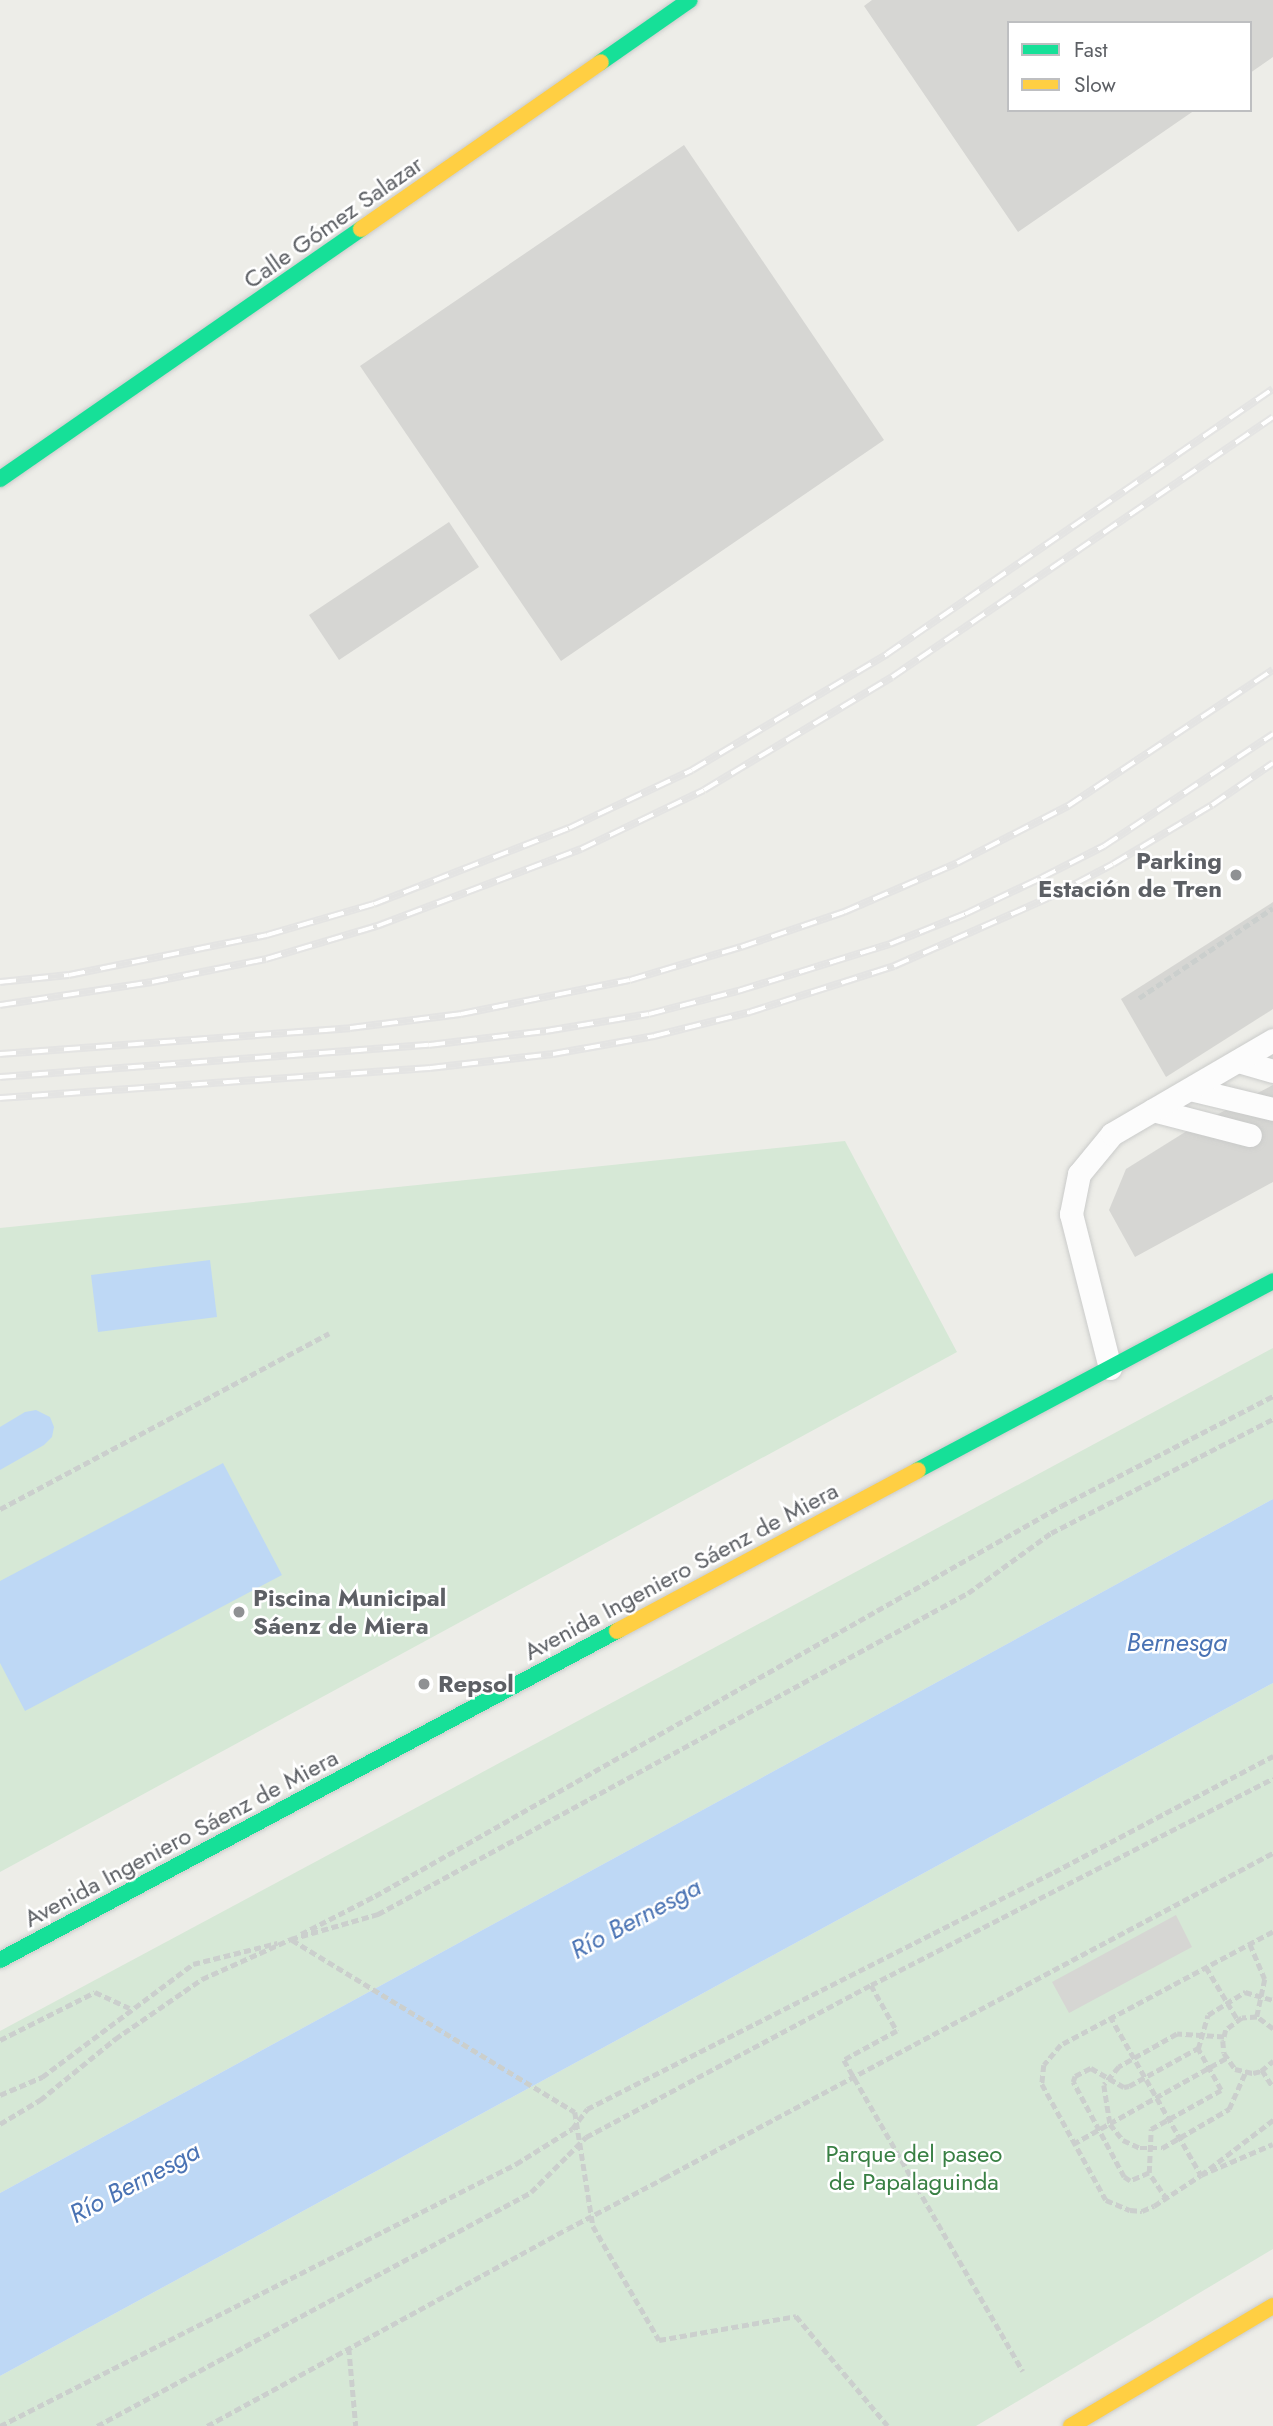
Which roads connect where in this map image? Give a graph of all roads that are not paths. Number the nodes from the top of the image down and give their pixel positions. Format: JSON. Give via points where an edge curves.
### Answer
{"nodes":[{"id":1,"x":690,"y":0,"type":"edge"},
{"id":2,"x":0,"y":479,"type":"edge"},
{"id":3,"x":1272,"y":1041,"type":"edge"},
{"id":4,"x":1238,"y":1061,"type":"junction"},
{"id":5,"x":1273,"y":1071,"type":"edge"},
{"id":6,"x":1190,"y":1089,"type":"junction"},
{"id":7,"x":1273,"y":1109,"type":"edge"},
{"id":8,"x":1153,"y":1111,"type":"junction"},
{"id":9,"x":1250,"y":1135,"type":"dead end"},
{"id":10,"x":1273,"y":1281,"type":"edge"},
{"id":11,"x":1110,"y":1368,"type":"junction"},
{"id":12,"x":0,"y":1960,"type":"edge"},
{"id":13,"x":1273,"y":2306,"type":"edge"},
{"id":14,"x":1071,"y":2426,"type":"edge"}],
"edges":[{"from":1,"to":2,"type":"main road","name":"Calle Gómez Salazar"},
{"from":3,"to":4,"type":"lane"},
{"from":4,"to":5,"type":"lane"},
{"from":4,"to":6,"type":"lane"},
{"from":6,"to":7,"type":"lane"},
{"from":6,"to":8,"type":"lane"},
{"from":8,"to":9,"type":"lane"},
{"from":8,"to":11,"type":"lane","via":[[1112,1135],[1079,1174],[1071,1214]]},
{"from":10,"to":11,"type":"main road","name":"Avenida Ingeniero Sáenz de Miera"},
{"from":11,"to":12,"type":"main road","name":"Avenida Ingeniero Sáenz de Miera"},
{"from":13,"to":14,"type":"main road"}]}
